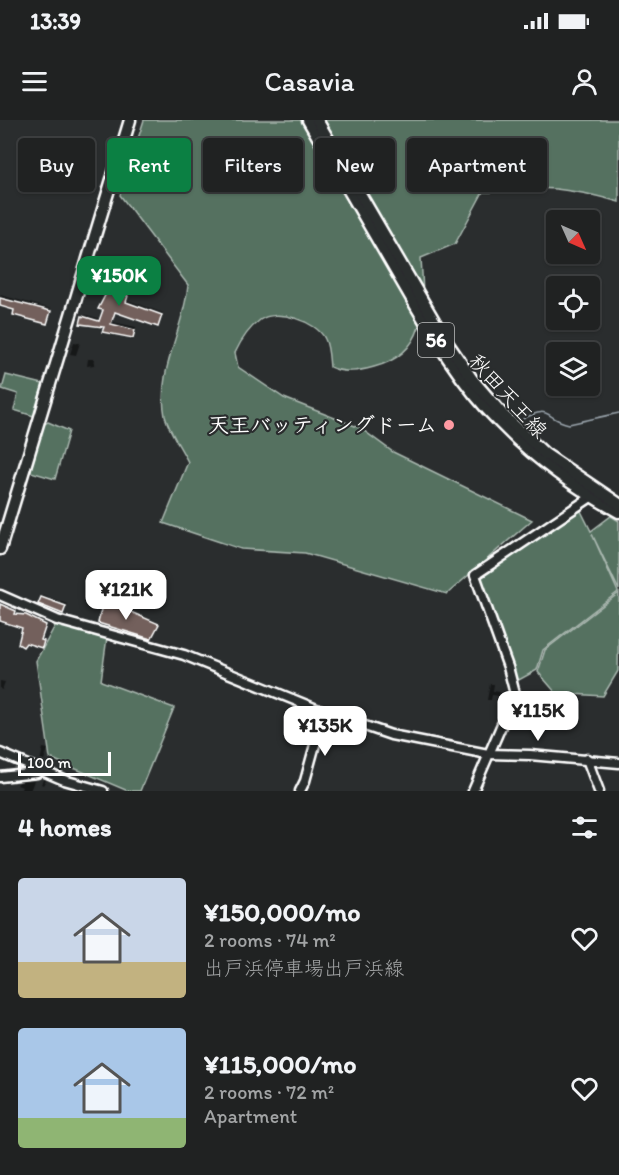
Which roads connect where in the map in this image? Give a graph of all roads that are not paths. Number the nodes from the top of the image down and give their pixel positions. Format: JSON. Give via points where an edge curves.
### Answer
{"nodes":[{"id":1,"x":130,"y":120,"type":"edge"},
{"id":2,"x":308,"y":120,"type":"edge"},
{"id":3,"x":317,"y":120,"type":"edge"},
{"id":4,"x":591,"y":497,"type":"junction"},
{"id":5,"x":619,"y":504,"type":"edge"},
{"id":6,"x":619,"y":512,"type":"edge"},
{"id":7,"x":0,"y":549,"type":"edge"},
{"id":8,"x":0,"y":595,"type":"edge"},
{"id":9,"x":324,"y":712,"type":"junction"},
{"id":10,"x":0,"y":753,"type":"edge"},
{"id":11,"x":488,"y":754,"type":"junction"},
{"id":12,"x":587,"y":759,"type":"junction"},
{"id":13,"x":619,"y":763,"type":"edge"},
{"id":14,"x":42,"y":769,"type":"junction"},
{"id":15,"x":0,"y":777,"type":"edge"},
{"id":16,"x":103,"y":791,"type":"edge"},
{"id":17,"x":300,"y":791,"type":"edge"},
{"id":18,"x":473,"y":791,"type":"edge"},
{"id":19,"x":599,"y":791,"type":"edge"}],
"edges":[{"from":1,"to":7,"type":"main road"},
{"from":2,"to":4,"type":"main road","name":"秋田天王線","number":"56","via":[[419,312],[466,384],[540,460]]},
{"from":3,"to":5,"type":"main road","name":"秋田天王線","number":"56","via":[[472,379],[545,454]]},
{"from":4,"to":6,"type":"main road","name":"秋田天王線","number":"56"},
{"from":4,"to":11,"type":"street","via":[[474,575],[515,694]]},
{"from":8,"to":9,"type":"street","via":[[57,620],[184,655]]},
{"from":9,"to":11,"type":"street","via":[[392,735]]},
{"from":9,"to":17,"type":"street"},
{"from":10,"to":14,"type":"street"},
{"from":11,"to":12,"type":"street"},
{"from":11,"to":18,"type":"street"},
{"from":12,"to":13,"type":"street"},
{"from":12,"to":19,"type":"street"},
{"from":14,"to":15,"type":"street"},
{"from":14,"to":16,"type":"street"}]}
